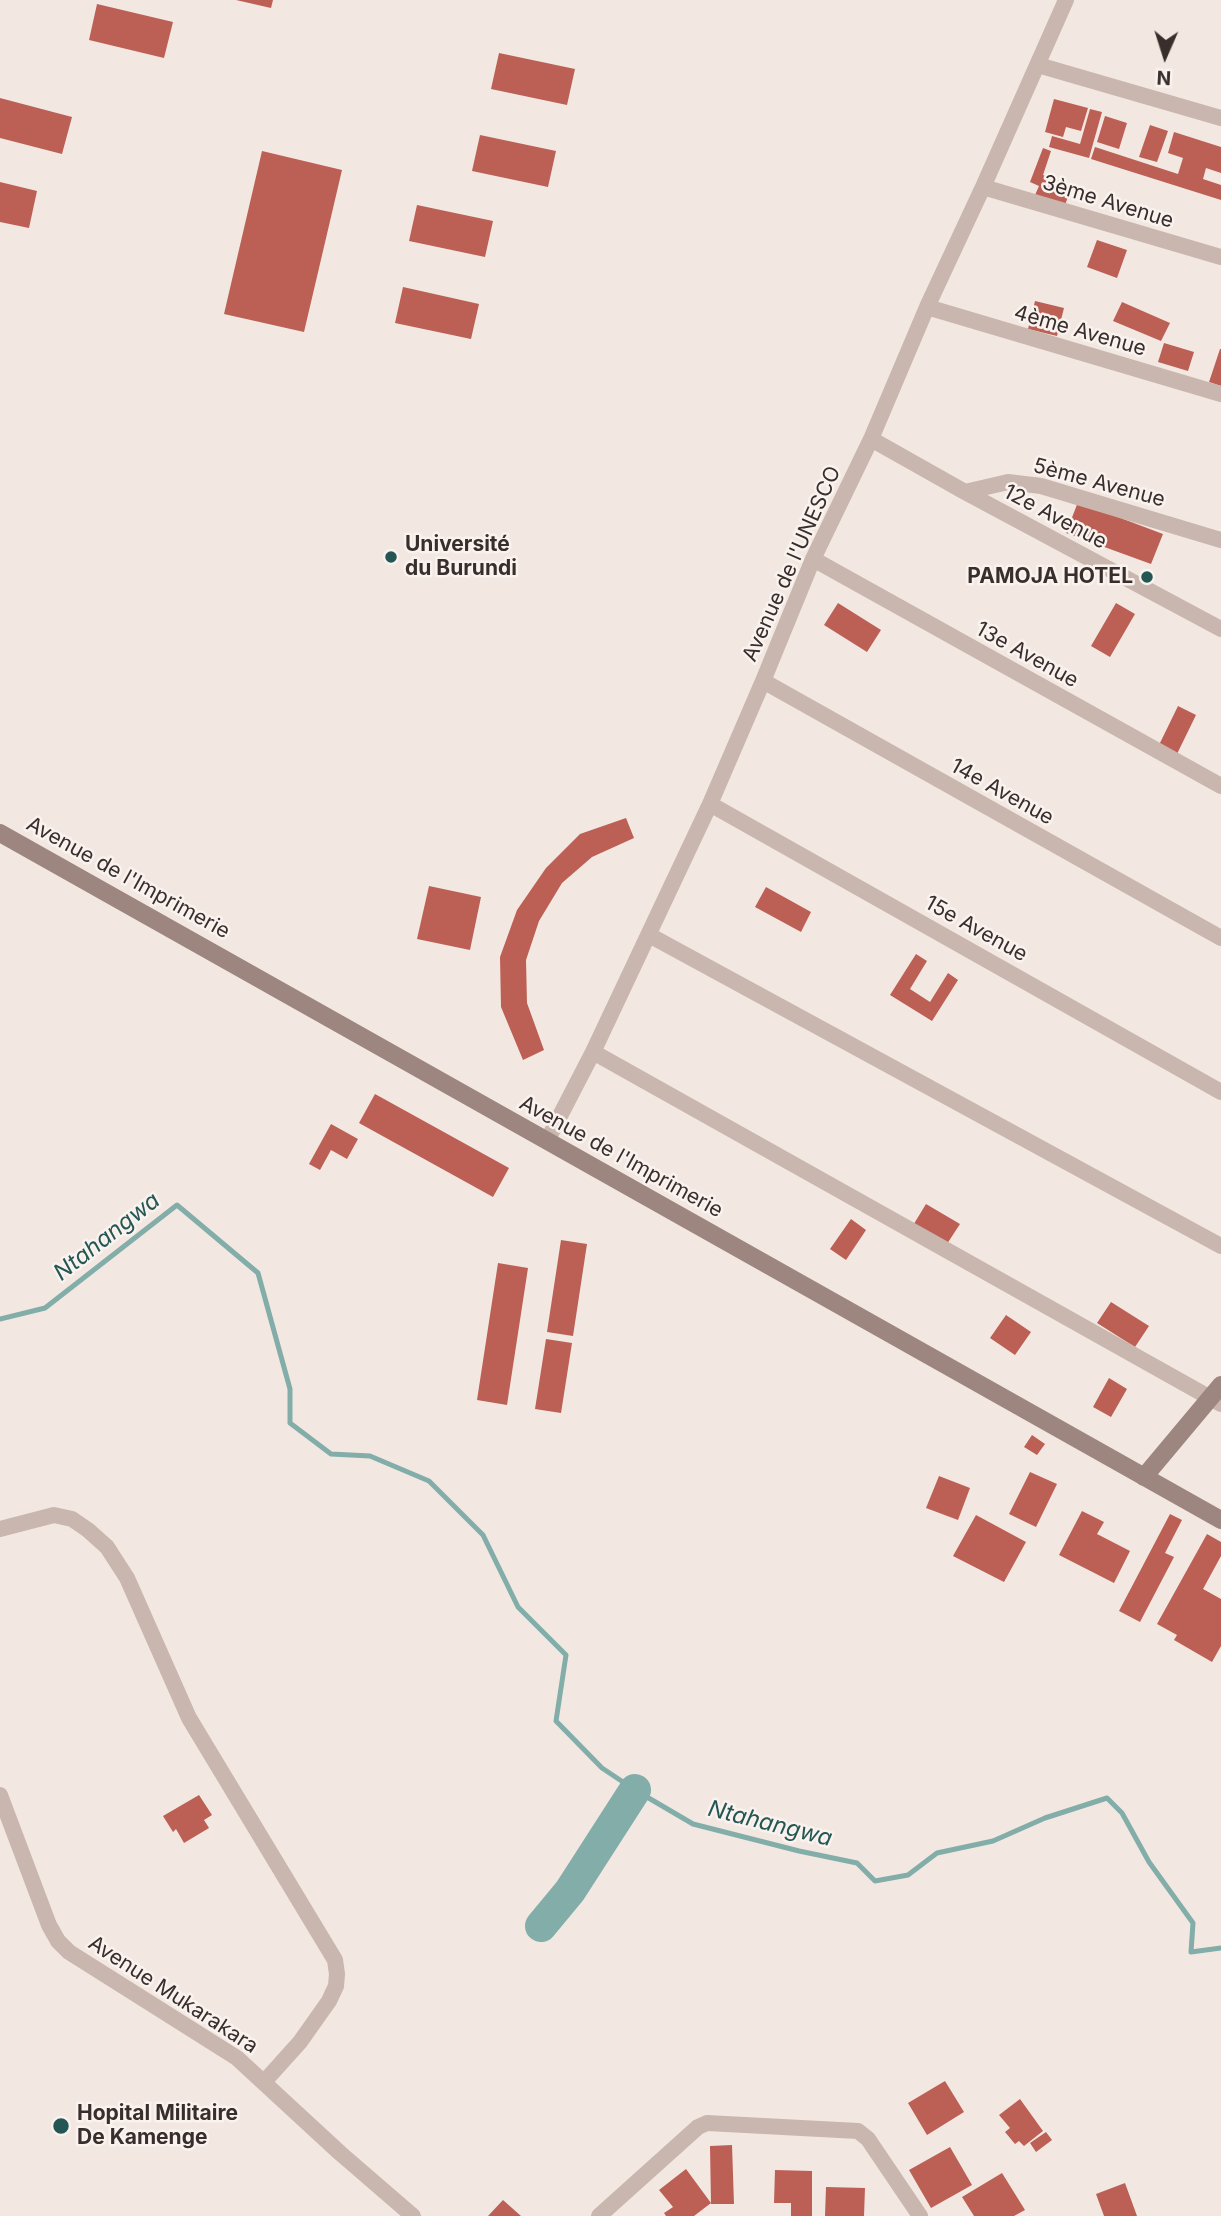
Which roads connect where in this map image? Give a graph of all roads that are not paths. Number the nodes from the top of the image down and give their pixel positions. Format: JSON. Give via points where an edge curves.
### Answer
{"nodes":[{"id":1,"x":1066,"y":0,"type":"edge"},
{"id":2,"x":1038,"y":65,"type":"junction"},
{"id":3,"x":1221,"y":118,"type":"edge"},
{"id":4,"x":983,"y":187,"type":"junction"},
{"id":5,"x":1221,"y":257,"type":"edge"},
{"id":6,"x":927,"y":307,"type":"junction"},
{"id":7,"x":1221,"y":394,"type":"edge"},
{"id":8,"x":871,"y":439,"type":"junction"},
{"id":9,"x":965,"y":492,"type":"junction"},
{"id":10,"x":1221,"y":540,"type":"edge"},
{"id":11,"x":813,"y":559,"type":"junction"},
{"id":12,"x":1221,"y":629,"type":"edge"},
{"id":13,"x":763,"y":681,"type":"junction"},
{"id":14,"x":1221,"y":786,"type":"edge"},
{"id":15,"x":710,"y":804,"type":"junction"},
{"id":16,"x":0,"y":833,"type":"edge"},
{"id":17,"x":649,"y":936,"type":"junction"},
{"id":18,"x":1221,"y":939,"type":"edge"},
{"id":19,"x":593,"y":1052,"type":"junction"},
{"id":20,"x":1221,"y":1092,"type":"edge"},
{"id":21,"x":547,"y":1141,"type":"junction"},
{"id":22,"x":1221,"y":1246,"type":"edge"},
{"id":23,"x":1217,"y":1395,"type":"edge"},
{"id":24,"x":1144,"y":1477,"type":"junction"},
{"id":25,"x":1221,"y":1520,"type":"edge"},
{"id":26,"x":0,"y":1529,"type":"edge"},
{"id":27,"x":0,"y":1795,"type":"edge"},
{"id":28,"x":264,"y":2082,"type":"junction"},
{"id":29,"x":413,"y":2216,"type":"edge"},
{"id":30,"x":599,"y":2216,"type":"edge"},
{"id":31,"x":920,"y":2216,"type":"edge"}],
"edges":[{"from":1,"to":2,"type":"street","name":"Avenue de l'UNESCO"},
{"from":2,"to":3,"type":"street"},
{"from":2,"to":4,"type":"street","name":"Avenue de l'UNESCO"},
{"from":4,"to":5,"type":"street","name":"3ème Avenue"},
{"from":4,"to":6,"type":"street","name":"Avenue de l'UNESCO"},
{"from":6,"to":7,"type":"street","name":"4ème Avenue"},
{"from":6,"to":8,"type":"street","name":"Avenue de l'UNESCO"},
{"from":8,"to":9,"type":"street","name":"12e Avenue"},
{"from":8,"to":11,"type":"street","name":"Avenue de l'UNESCO"},
{"from":9,"to":10,"type":"street","name":"5ème Avenue","via":[[1008,482],[1041,486]]},
{"from":9,"to":12,"type":"street","name":"12e Avenue"},
{"from":11,"to":13,"type":"street","name":"Avenue de l'UNESCO"},
{"from":11,"to":14,"type":"street","name":"13e Avenue"},
{"from":13,"to":15,"type":"street","name":"Avenue de l'UNESCO"},
{"from":13,"to":18,"type":"street","name":"14e Avenue"},
{"from":15,"to":17,"type":"street","name":"Avenue de l'UNESCO"},
{"from":15,"to":20,"type":"street","name":"15e Avenue"},
{"from":16,"to":21,"type":"street","name":"Avenue de l'Imprimerie"},
{"from":17,"to":19,"type":"street","name":"Avenue de l'UNESCO"},
{"from":17,"to":22,"type":"street"},
{"from":19,"to":21,"type":"street","name":"Avenue de l'UNESCO"},
{"from":19,"to":23,"type":"street"},
{"from":21,"to":24,"type":"street","name":"Avenue de l'Imprimerie"},
{"from":23,"to":24,"type":"street"},
{"from":24,"to":25,"type":"street","name":"Avenue de l'Imprimerie"},
{"from":26,"to":28,"type":"street","via":[[54,1515],[72,1519],[107,1547],[127,1578],[189,1718],[335,1960],[336,1986],[330,2001]]},
{"from":27,"to":28,"type":"street","name":"Avenue Mukarakara","via":[[58,1941],[220,2046]]},
{"from":28,"to":29,"type":"street","name":"Avenue Mukarakara"},
{"from":30,"to":31,"type":"street","via":[[707,2123],[859,2131]]}]}
